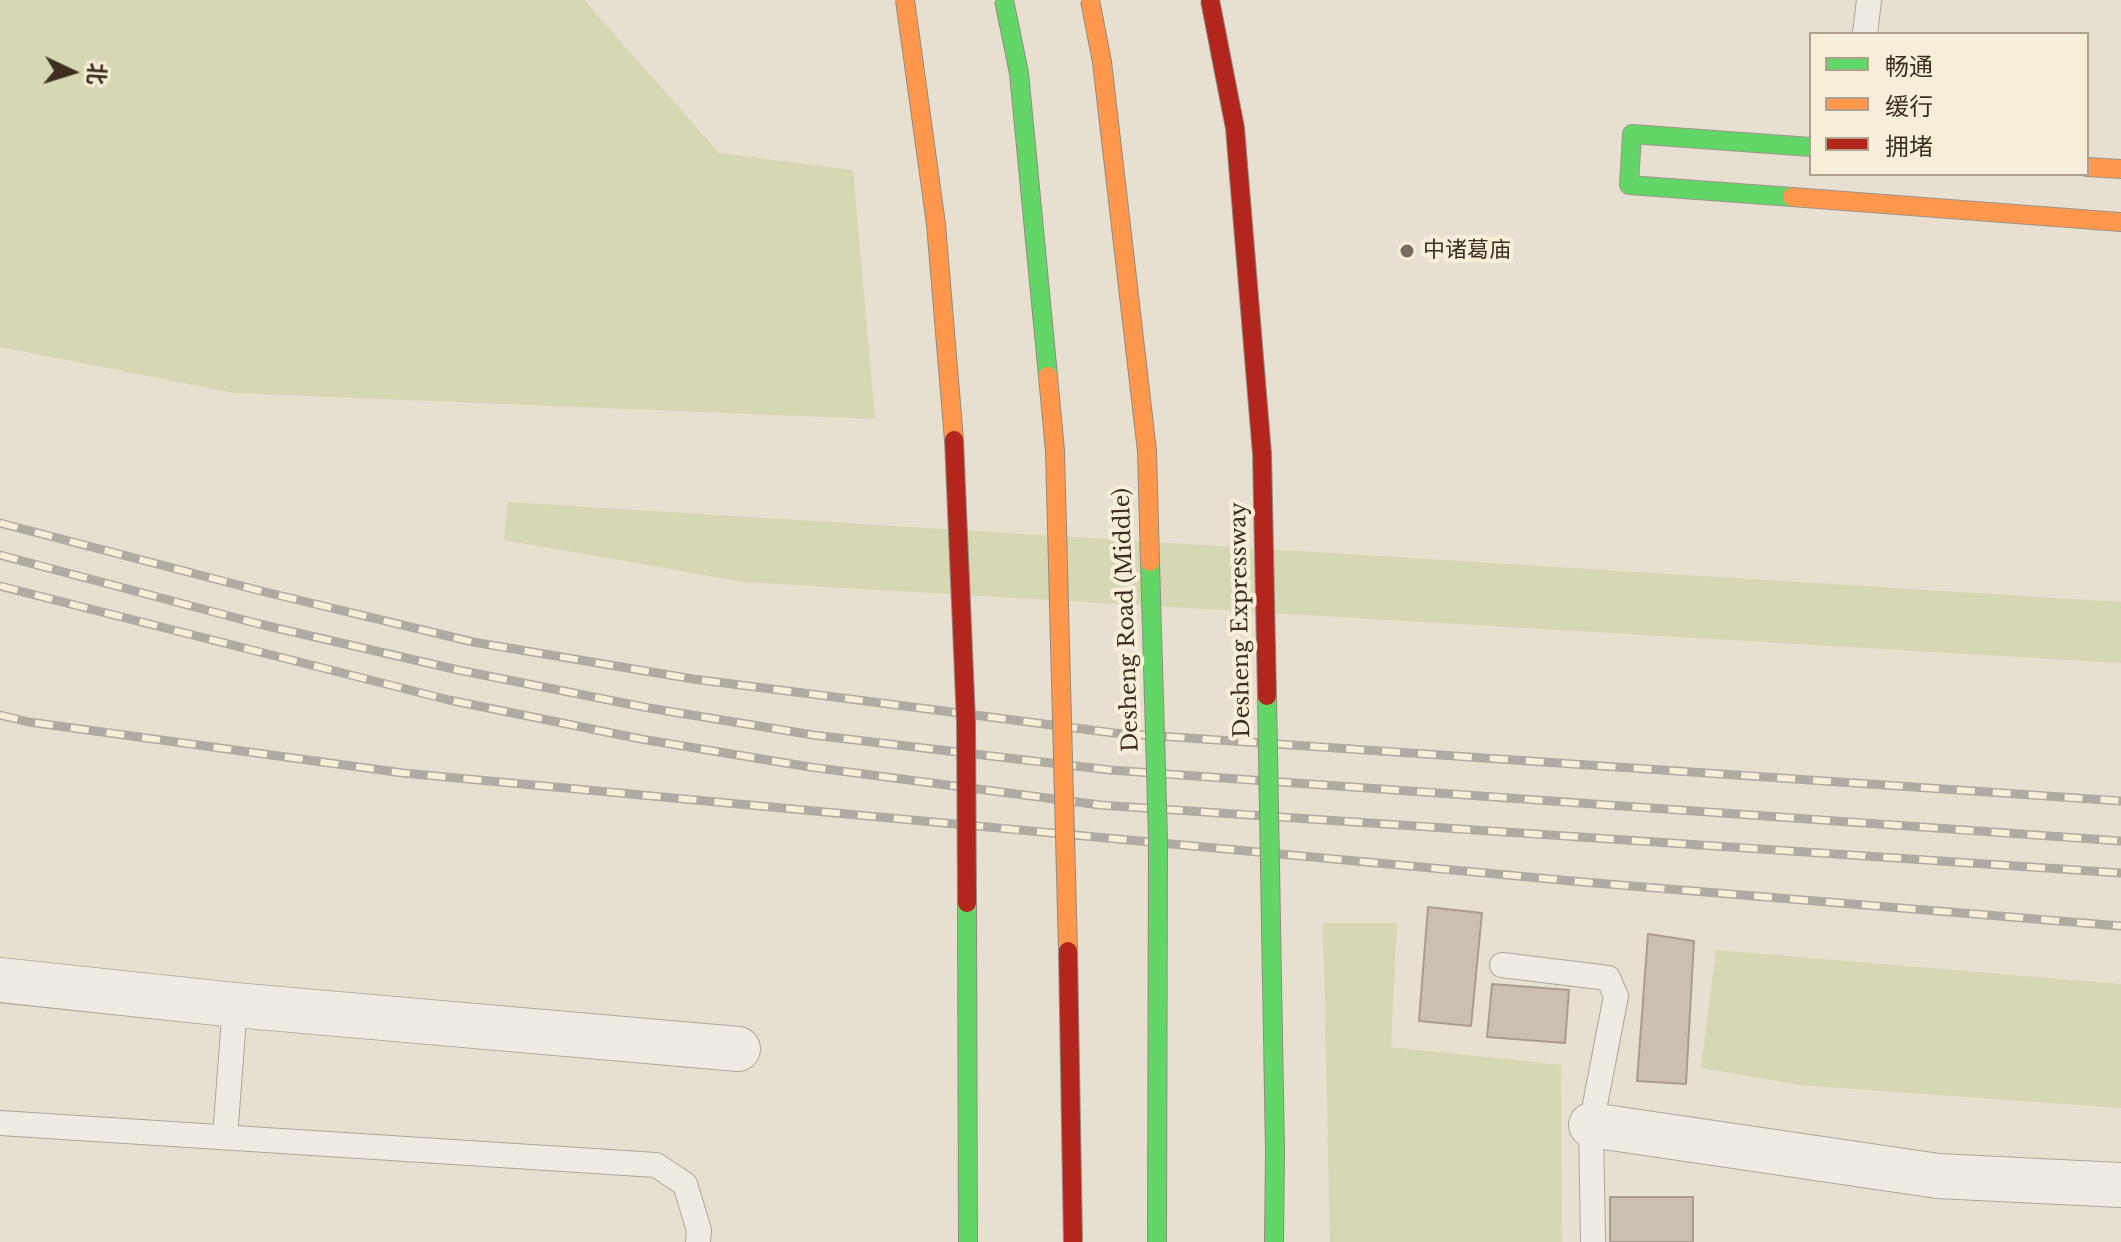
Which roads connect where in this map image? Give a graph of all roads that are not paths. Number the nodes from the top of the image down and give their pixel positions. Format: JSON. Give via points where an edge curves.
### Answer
{"nodes":[{"id":1,"x":905,"y":0,"type":"edge"},
{"id":2,"x":1004,"y":0,"type":"edge"},
{"id":3,"x":1090,"y":0,"type":"edge"},
{"id":4,"x":1210,"y":0,"type":"edge"},
{"id":5,"x":1869,"y":0,"type":"edge"},
{"id":6,"x":1865,"y":32,"type":"edge"},
{"id":7,"x":1809,"y":147,"type":"edge"},
{"id":8,"x":2089,"y":167,"type":"edge"},
{"id":9,"x":2121,"y":169,"type":"edge"},
{"id":10,"x":2121,"y":222,"type":"edge"},
{"id":11,"x":1502,"y":965,"type":"dead end"},
{"id":12,"x":0,"y":980,"type":"edge"},
{"id":13,"x":235,"y":1005,"type":"junction"},
{"id":14,"x":738,"y":1049,"type":"dead end"},
{"id":15,"x":0,"y":1123,"type":"edge"},
{"id":16,"x":1591,"y":1125,"type":"junction"},
{"id":17,"x":225,"y":1137,"type":"junction"},
{"id":18,"x":2121,"y":1185,"type":"edge"},
{"id":19,"x":698,"y":1242,"type":"edge"},
{"id":20,"x":968,"y":1242,"type":"edge"},
{"id":21,"x":1073,"y":1242,"type":"edge"},
{"id":22,"x":1157,"y":1242,"type":"edge"},
{"id":23,"x":1274,"y":1242,"type":"edge"},
{"id":24,"x":1593,"y":1242,"type":"edge"}],
"edges":[{"from":1,"to":20,"type":"main road","bridge":true,"via":[[936,224],[956,472],[966,721]]},
{"from":2,"to":21,"type":"main road","bridge":true,"via":[[1019,73],[1055,451]]},
{"from":3,"to":22,"type":"main road","name":"Desheng Road (Middle)","bridge":true,"via":[[1102,62],[1147,451],[1158,839]]},
{"from":4,"to":23,"type":"main road","name":"Desheng Expressway","bridge":true,"via":[[1235,128],[1262,454]]},
{"from":5,"to":6,"type":"lane"},
{"from":7,"to":10,"type":"main road","via":[[1632,134],[1629,185]]},
{"from":8,"to":9,"type":"main road"},
{"from":11,"to":16,"type":"lane","via":[[1608,978],[1616,996]]},
{"from":12,"to":13,"type":"street"},
{"from":13,"to":14,"type":"street"},
{"from":13,"to":17,"type":"lane"},
{"from":15,"to":17,"type":"lane"},
{"from":16,"to":18,"type":"street","via":[[1938,1176]]},
{"from":16,"to":24,"type":"lane"},
{"from":17,"to":19,"type":"lane","via":[[656,1165],[685,1184]]}]}
